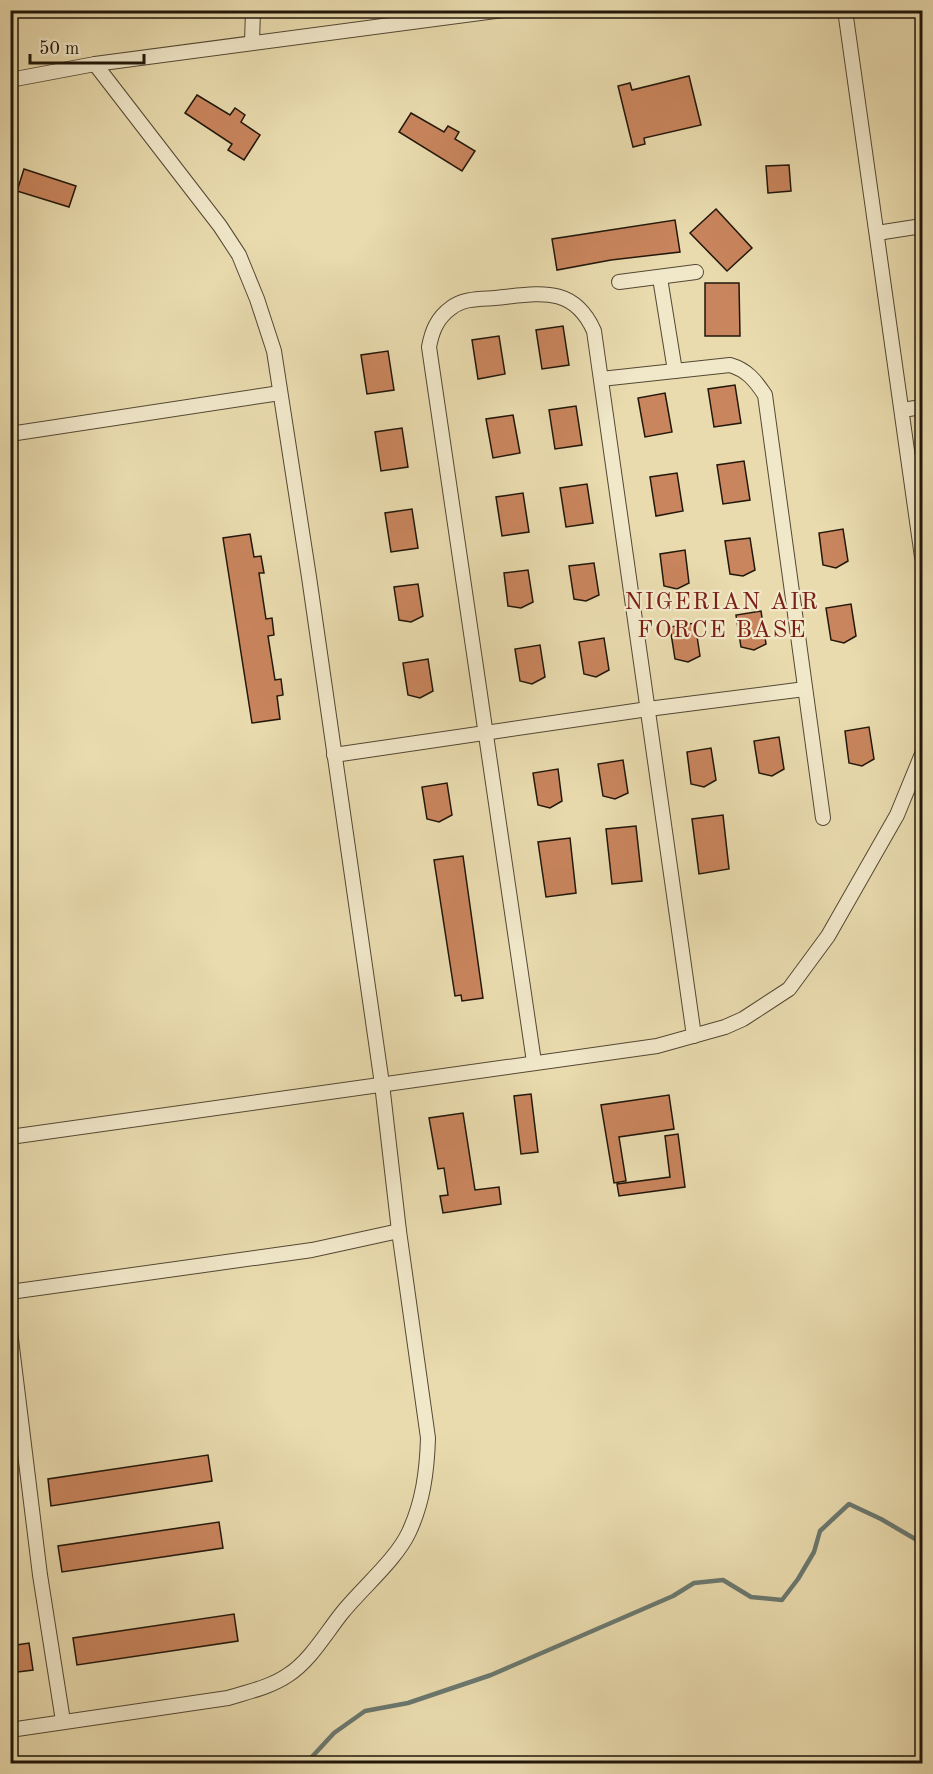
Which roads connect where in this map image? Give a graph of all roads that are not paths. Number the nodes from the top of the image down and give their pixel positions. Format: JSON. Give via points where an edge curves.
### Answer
{"nodes":[{"id":1,"x":253,"y":10,"type":"edge"},
{"id":2,"x":503,"y":10,"type":"edge"},
{"id":3,"x":845,"y":10,"type":"edge"},
{"id":4,"x":252,"y":42,"type":"junction"},
{"id":5,"x":95,"y":64,"type":"junction"},
{"id":6,"x":10,"y":80,"type":"edge"},
{"id":7,"x":922,"y":226,"type":"edge"},
{"id":8,"x":877,"y":233,"type":"junction"},
{"id":9,"x":696,"y":272,"type":"dead end"},
{"id":10,"x":660,"y":278,"type":"junction"},
{"id":11,"x":619,"y":282,"type":"dead end"},
{"id":12,"x":675,"y":370,"type":"junction"},
{"id":13,"x":601,"y":379,"type":"junction"},
{"id":14,"x":280,"y":393,"type":"junction"},
{"id":15,"x":922,"y":407,"type":"edge"},
{"id":16,"x":902,"y":410,"type":"junction"},
{"id":17,"x":10,"y":434,"type":"edge"},
{"id":18,"x":922,"y":557,"type":"edge"},
{"id":19,"x":805,"y":689,"type":"junction"},
{"id":20,"x":648,"y":709,"type":"junction"},
{"id":21,"x":486,"y":733,"type":"junction"},
{"id":22,"x":922,"y":754,"type":"edge"},
{"id":23,"x":334,"y":755,"type":"junction"},
{"id":24,"x":823,"y":818,"type":"dead end"},
{"id":25,"x":694,"y":1036,"type":"junction"},
{"id":26,"x":534,"y":1062,"type":"junction"},
{"id":27,"x":382,"y":1084,"type":"junction"},
{"id":28,"x":10,"y":1137,"type":"edge"},
{"id":29,"x":399,"y":1231,"type":"junction"},
{"id":30,"x":10,"y":1292,"type":"edge"},
{"id":31,"x":10,"y":1331,"type":"edge"},
{"id":32,"x":63,"y":1721,"type":"junction"},
{"id":33,"x":10,"y":1730,"type":"edge"}],
"edges":[{"from":1,"to":4,"type":"street"},
{"from":2,"to":4,"type":"street"},
{"from":3,"to":8,"type":"street"},
{"from":4,"to":5,"type":"street"},
{"from":5,"to":6,"type":"street"},
{"from":5,"to":14,"type":"street","via":[[238,255],[274,351]]},
{"from":7,"to":8,"type":"street"},
{"from":8,"to":16,"type":"street"},
{"from":9,"to":10,"type":"street"},
{"from":10,"to":11,"type":"street"},
{"from":10,"to":12,"type":"street"},
{"from":12,"to":13,"type":"street"},
{"from":12,"to":19,"type":"street","via":[[730,364],[751,375],[765,395]]},
{"from":13,"to":20,"type":"street"},
{"from":13,"to":21,"type":"street","via":[[588,316],[563,297],[547,293],[467,300],[447,310],[433,329],[429,347]]},
{"from":14,"to":17,"type":"street"},
{"from":14,"to":23,"type":"street"},
{"from":15,"to":16,"type":"street"},
{"from":16,"to":18,"type":"street"},
{"from":19,"to":20,"type":"street"},
{"from":19,"to":24,"type":"street"},
{"from":20,"to":21,"type":"street"},
{"from":20,"to":25,"type":"street"},
{"from":21,"to":23,"type":"street"},
{"from":21,"to":26,"type":"street"},
{"from":22,"to":25,"type":"street","via":[[897,815],[828,936],[789,989],[743,1019]]},
{"from":23,"to":27,"type":"street"},
{"from":25,"to":26,"type":"street","via":[[657,1046]]},
{"from":26,"to":27,"type":"street"},
{"from":27,"to":28,"type":"street"},
{"from":27,"to":29,"type":"street"},
{"from":29,"to":30,"type":"street","via":[[312,1250]]},
{"from":29,"to":32,"type":"street","via":[[428,1438],[421,1500],[408,1533],[387,1563],[288,1675],[228,1698]]},
{"from":31,"to":32,"type":"street","via":[[40,1575]]},
{"from":32,"to":33,"type":"street"}]}
